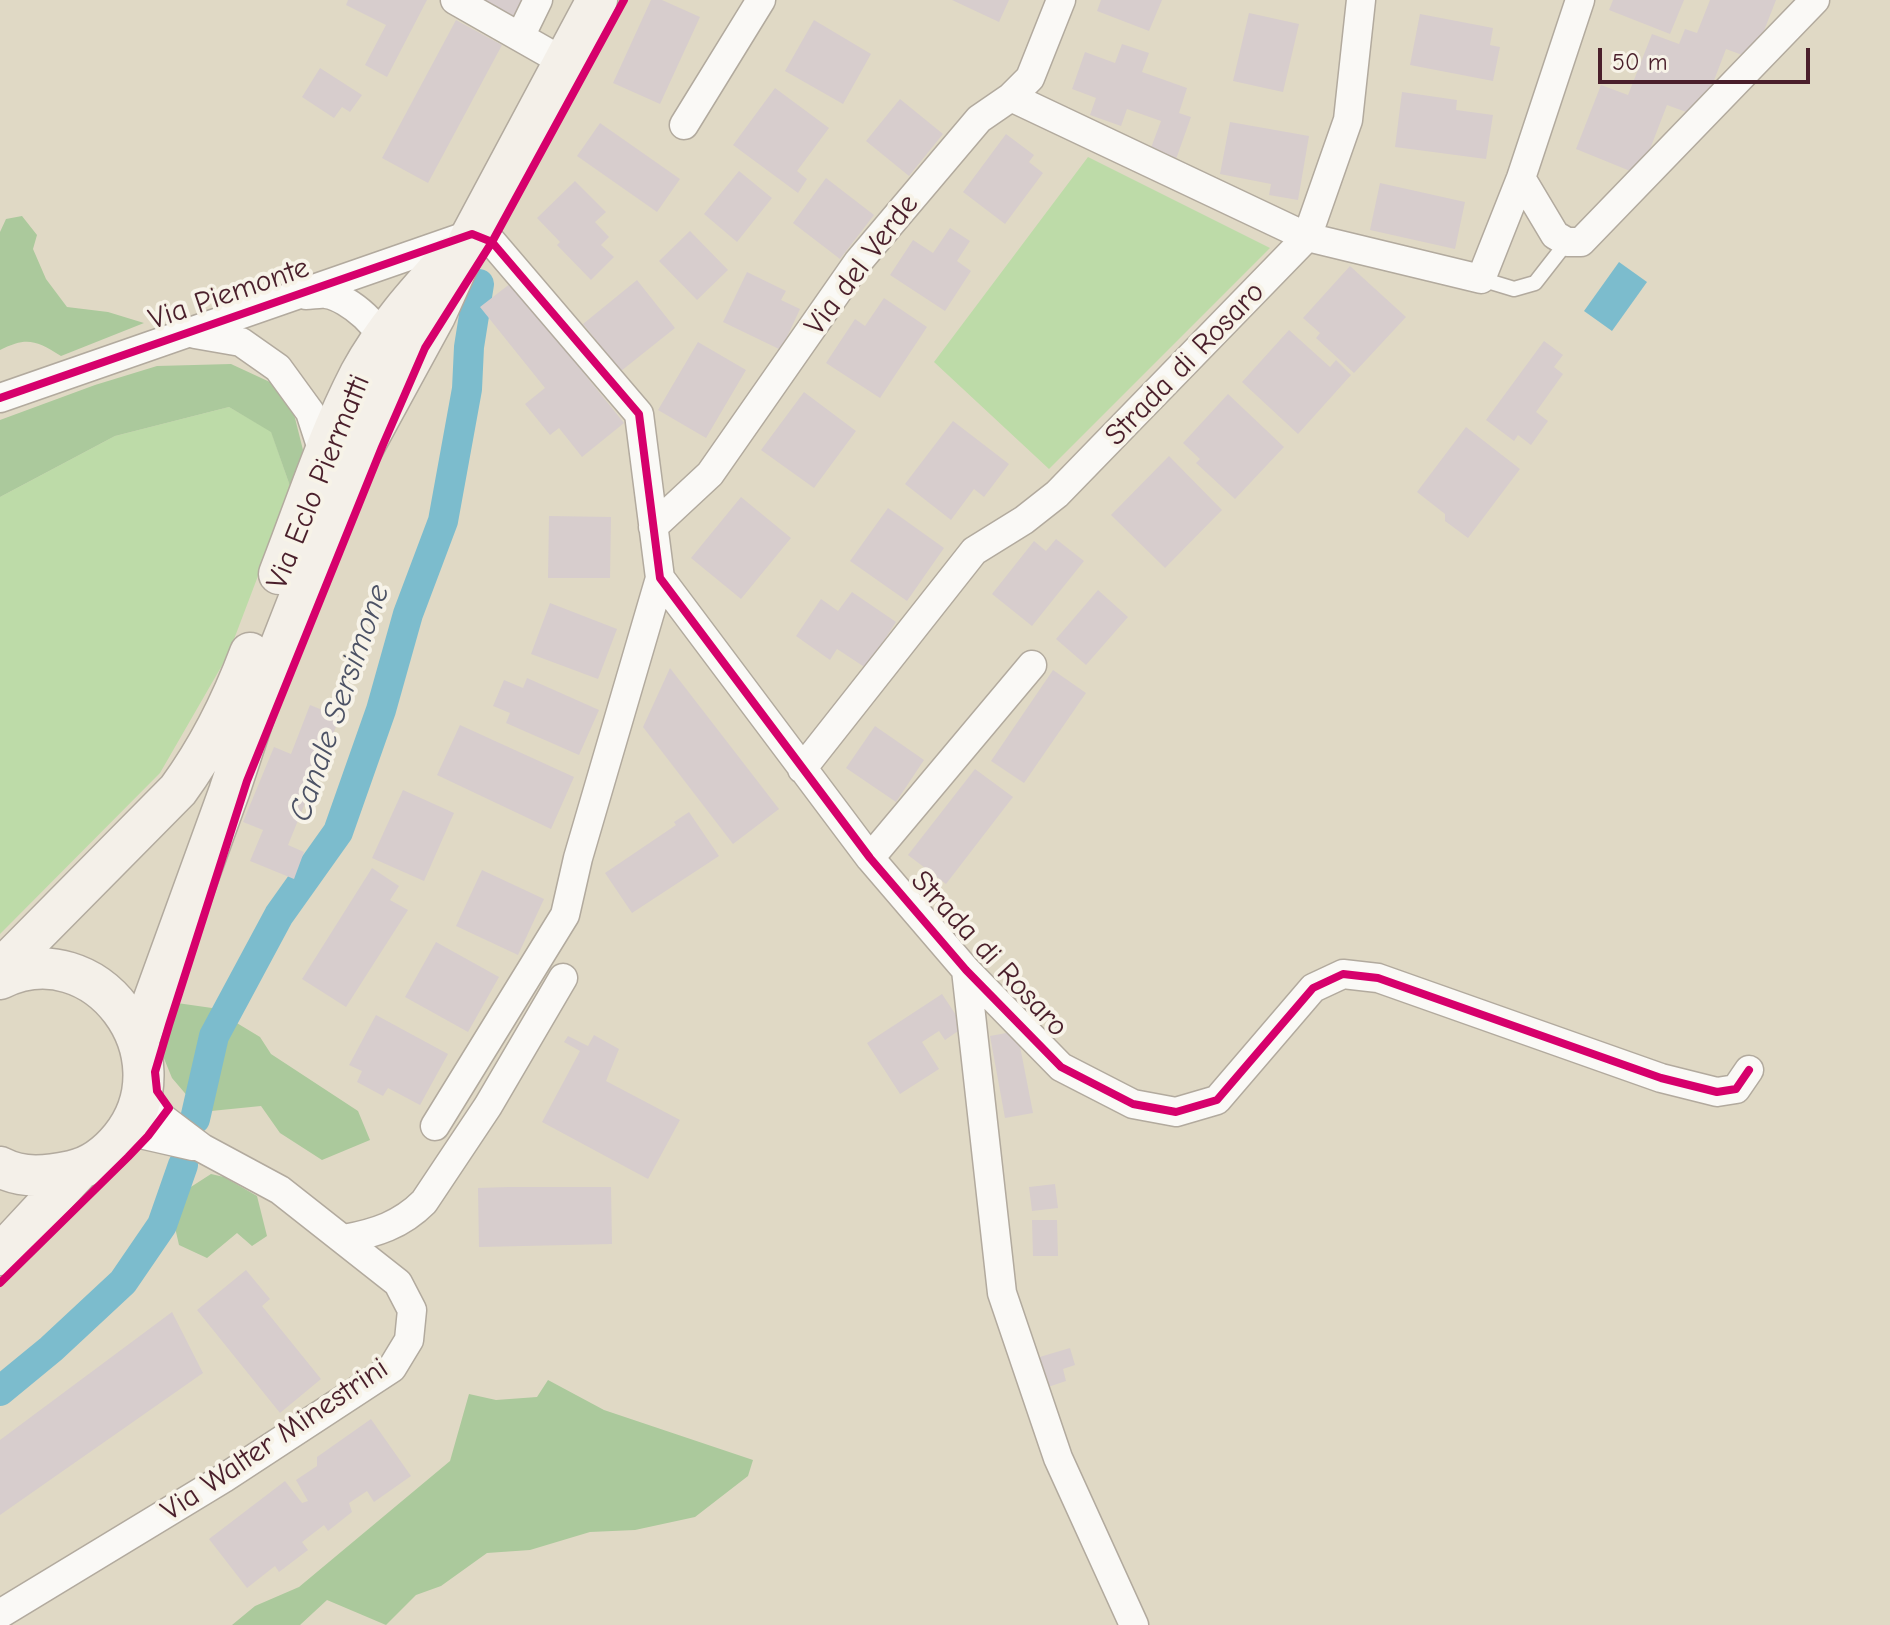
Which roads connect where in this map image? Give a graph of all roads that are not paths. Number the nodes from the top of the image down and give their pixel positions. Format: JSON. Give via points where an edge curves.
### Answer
{"nodes":[{"id":1,"x":455,"y":0,"type":"edge"},
{"id":2,"x":538,"y":0,"type":"edge"},
{"id":3,"x":597,"y":0,"type":"edge"},
{"id":4,"x":761,"y":0,"type":"edge"},
{"id":5,"x":1061,"y":0,"type":"edge"},
{"id":6,"x":1361,"y":0,"type":"edge"},
{"id":7,"x":1580,"y":0,"type":"edge"},
{"id":8,"x":1815,"y":0,"type":"edge"},
{"id":9,"x":520,"y":37,"type":"junction"},
{"id":10,"x":564,"y":62,"type":"junction"},
{"id":11,"x":1011,"y":97,"type":"junction"},
{"id":12,"x":684,"y":125,"type":"dead end"},
{"id":13,"x":1521,"y":178,"type":"junction"},
{"id":14,"x":472,"y":234,"type":"junction"},
{"id":15,"x":1307,"y":237,"type":"junction"},
{"id":16,"x":1567,"y":242,"type":"junction"},
{"id":17,"x":1481,"y":279,"type":"junction"},
{"id":18,"x":298,"y":295,"type":"junction"},
{"id":19,"x":190,"y":334,"type":"junction"},
{"id":20,"x":383,"y":340,"type":"junction"},
{"id":21,"x":0,"y":398,"type":"edge"},
{"id":22,"x":335,"y":468,"type":"junction"},
{"id":23,"x":653,"y":527,"type":"junction"},
{"id":24,"x":660,"y":578,"type":"junction"},
{"id":25,"x":1032,"y":665,"type":"dead end"},
{"id":26,"x":802,"y":769,"type":"junction"},
{"id":27,"x":870,"y":858,"type":"junction"},
{"id":28,"x":0,"y":970,"type":"edge"},
{"id":29,"x":966,"y":970,"type":"junction"},
{"id":30,"x":563,"y":978,"type":"dead end"},
{"id":31,"x":0,"y":979,"type":"edge"},
{"id":32,"x":139,"y":1040,"type":"junction"},
{"id":33,"x":1749,"y":1070,"type":"dead end"},
{"id":34,"x":134,"y":1114,"type":"junction"},
{"id":35,"x":435,"y":1126,"type":"dead end"},
{"id":36,"x":0,"y":1167,"type":"edge"},
{"id":37,"x":79,"y":1170,"type":"junction"},
{"id":38,"x":344,"y":1239,"type":"junction"},
{"id":39,"x":0,"y":1255,"type":"edge"},
{"id":40,"x":0,"y":1614,"type":"edge"},
{"id":41,"x":1134,"y":1625,"type":"edge"}],
"edges":[{"from":1,"to":9,"type":"street"},
{"from":2,"to":9,"type":"street"},
{"from":3,"to":10,"type":"main road"},
{"from":4,"to":12,"type":"street"},
{"from":5,"to":11,"type":"street","name":"Via del Verde","via":[[1030,78]]},
{"from":6,"to":15,"type":"street","name":"Strada di Rosaro","via":[[1348,120]]},
{"from":7,"to":13,"type":"street"},
{"from":8,"to":16,"type":"street","via":[[1581,242]]},
{"from":9,"to":10,"type":"street"},
{"from":10,"to":14,"type":"main road"},
{"from":11,"to":15,"type":"street"},
{"from":11,"to":23,"type":"street","name":"Via del Verde","via":[[979,119],[858,262],[710,474]]},
{"from":13,"to":16,"type":"street","via":[[1555,235]]},
{"from":13,"to":17,"type":"street"},
{"from":14,"to":18,"type":"street","name":"Via Piemonte"},
{"from":14,"to":20,"type":"main road","name":"Via Eclo Piermatti","via":[[410,300]]},
{"from":14,"to":22,"type":"main road","name":"Via Eclo Piermatti","via":[[435,316]]},
{"from":14,"to":23,"type":"street","name":"Strada di Rosaro","via":[[492,242],[639,414]]},
{"from":15,"to":17,"type":"street"},
{"from":15,"to":26,"type":"street","name":"Strada di Rosaro","via":[[1057,494],[974,551]]},
{"from":16,"to":17,"type":"lane","via":[[1535,283],[1514,289]]},
{"from":18,"to":19,"type":"street","name":"Via Piemonte"},
{"from":18,"to":20,"type":"street","via":[[327,294],[348,305],[366,317]]},
{"from":19,"to":21,"type":"street","name":"Via Piemonte"},
{"from":19,"to":22,"type":"street","via":[[241,342],[278,368],[310,412]]},
{"from":20,"to":22,"type":"main road","name":"Via Eclo Piermatti","via":[[361,372]]},
{"from":22,"to":28,"type":"main road","name":"Via Eclo Piermatti","via":[[236,690],[192,770]]},
{"from":22,"to":32,"type":"main road","name":"Via Eclo Piermatti","via":[[214,834]]},
{"from":23,"to":24,"type":"street","name":"Strada di Rosaro"},
{"from":24,"to":26,"type":"street","name":"Strada di Rosaro"},
{"from":24,"to":35,"type":"street","name":"Strada di Rosaro","via":[[565,915]]},
{"from":25,"to":27,"type":"street"},
{"from":26,"to":27,"type":"street","name":"Strada di Rosaro"},
{"from":27,"to":29,"type":"street","name":"Strada di Rosaro"},
{"from":29,"to":33,"type":"street","name":"Strada di Rosaro","via":[[1061,1067],[1133,1104],[1176,1112],[1217,1100],[1313,988],[1343,974],[1378,978],[1661,1078],[1717,1092],[1736,1089]]},
{"from":29,"to":41,"type":"street","name":"Strada di Rosaro","via":[[1002,1293],[1058,1458]]},
{"from":30,"to":38,"type":"street","via":[[424,1202],[391,1227]]},
{"from":31,"to":32,"type":"main road","name":"Via Eclo Piermatti","via":[[42,969],[74,975],[102,990],[125,1012]]},
{"from":32,"to":34,"type":"main road","name":"Via Eclo Piermatti","via":[[144,1069]]},
{"from":34,"to":37,"type":"main road","via":[[114,1147]]},
{"from":34,"to":38,"type":"street","name":"Via Walter Minestrini","via":[[280,1190]]},
{"from":36,"to":37,"type":"main road","via":[[44,1177]]},
{"from":37,"to":39,"type":"main road"},
{"from":38,"to":40,"type":"street","name":"Via Walter Minestrini","via":[[398,1283],[412,1310],[409,1340],[392,1368]]}]}
